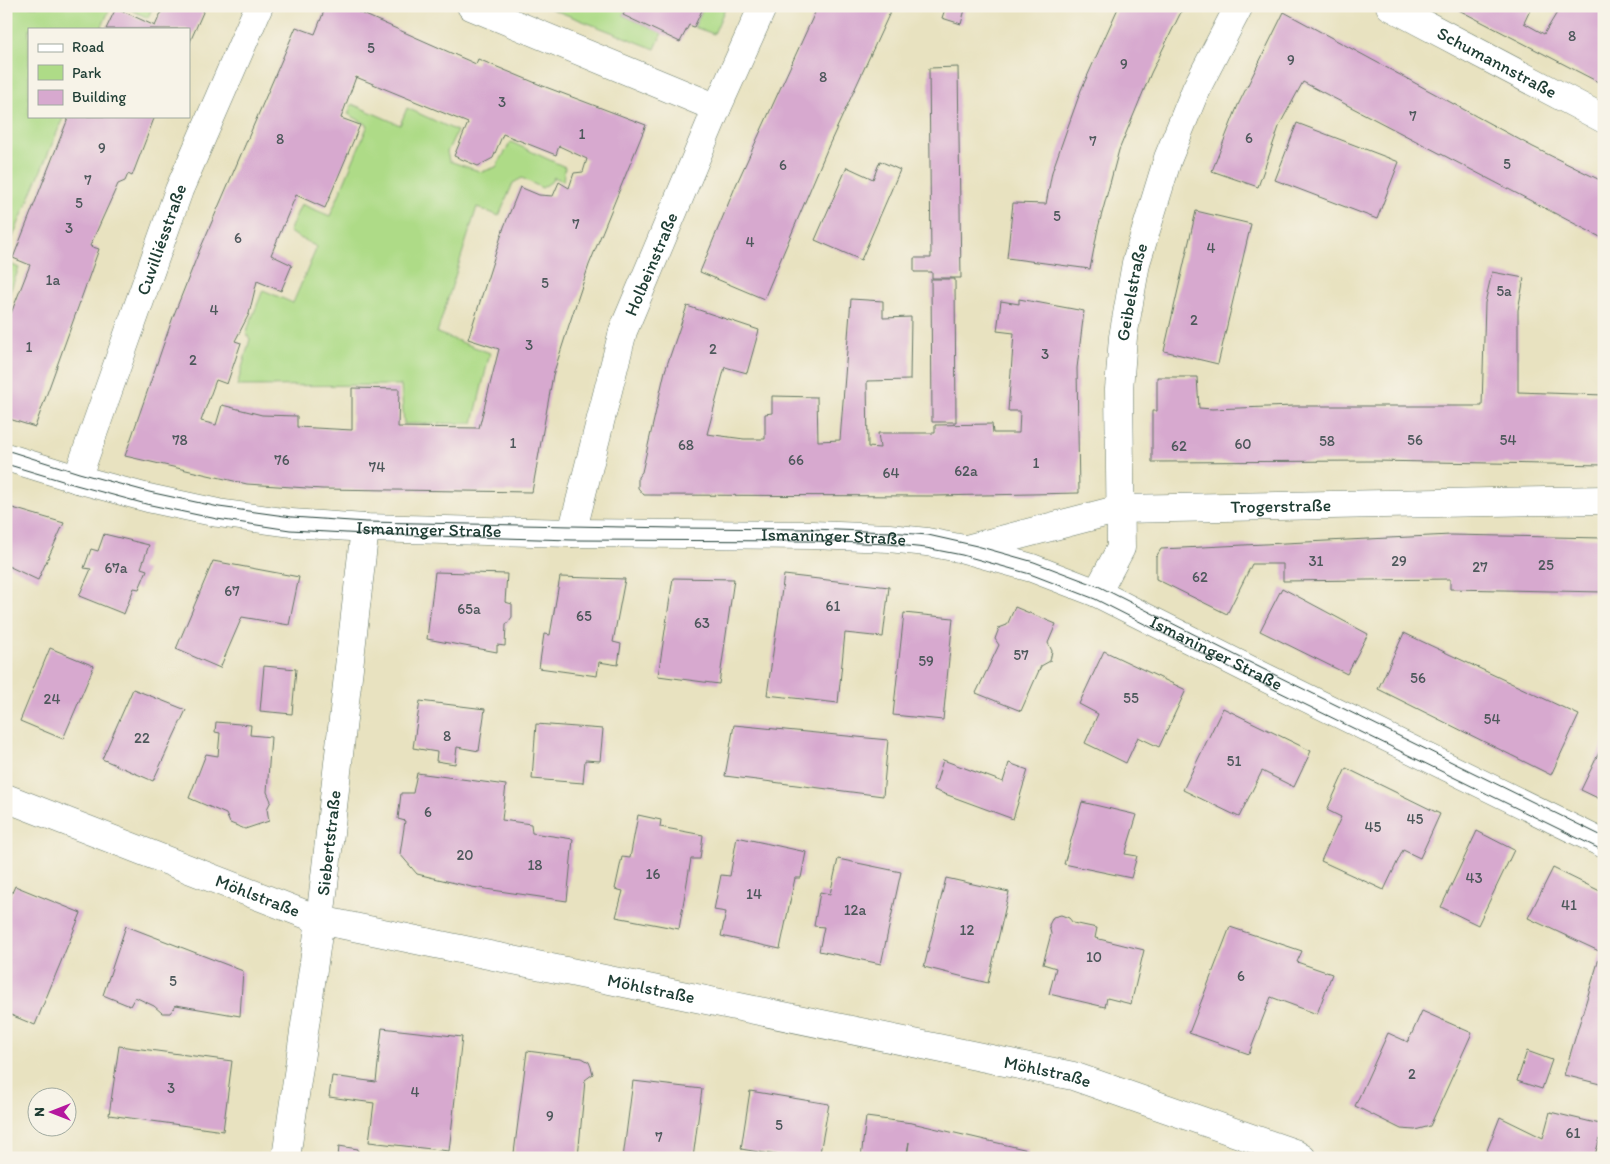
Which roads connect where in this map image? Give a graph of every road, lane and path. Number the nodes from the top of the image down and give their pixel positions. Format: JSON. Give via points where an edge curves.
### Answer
{"nodes":[{"id":1,"x":259,"y":6,"type":"edge"},
{"id":2,"x":471,"y":6,"type":"edge"},
{"id":3,"x":763,"y":6,"type":"edge"},
{"id":4,"x":1240,"y":6,"type":"edge"},
{"id":5,"x":1390,"y":6,"type":"edge"},
{"id":6,"x":716,"y":108,"type":"junction"},
{"id":7,"x":1604,"y":119,"type":"edge"},
{"id":8,"x":6,"y":457,"type":"edge"},
{"id":9,"x":78,"y":479,"type":"junction"},
{"id":10,"x":1604,"y":500,"type":"edge"},
{"id":11,"x":1120,"y":509,"type":"junction"},
{"id":12,"x":365,"y":528,"type":"junction"},
{"id":13,"x":572,"y":533,"type":"junction"},
{"id":14,"x":964,"y":549,"type":"junction"},
{"id":15,"x":1098,"y":593,"type":"junction"},
{"id":16,"x":6,"y":798,"type":"edge"},
{"id":17,"x":1604,"y":844,"type":"edge"},
{"id":18,"x":320,"y":920,"type":"junction"},
{"id":19,"x":286,"y":1158,"type":"edge"},
{"id":20,"x":1302,"y":1158,"type":"edge"}],
"edges":[{"from":1,"to":9,"type":"street","name":"Cuvilliésstraße","via":[[179,190]]},
{"from":2,"to":6,"type":"street"},
{"from":3,"to":6,"type":"street","name":"Holbeinstraße"},
{"from":4,"to":11,"type":"street","name":"Geibelstraße","via":[[1196,90],[1168,158],[1136,263],[1123,337],[1119,389]]},
{"from":5,"to":7,"type":"street","name":"Schumannstraße"},
{"from":6,"to":13,"type":"street","name":"Holbeinstraße","via":[[623,331]]},
{"from":8,"to":9,"type":"street","name":"Ismaninger Straße"},
{"from":9,"to":12,"type":"street","name":"Ismaninger Straße","via":[[218,513]]},
{"from":10,"to":11,"type":"street","name":"Trogerstraße"},
{"from":11,"to":14,"type":"street","name":"Trogerstraße"},
{"from":11,"to":15,"type":"street","name":"Geibelstraße","via":[[1121,548]]},
{"from":12,"to":13,"type":"street","name":"Ismaninger Straße"},
{"from":12,"to":18,"type":"street","name":"Siebertstraße"},
{"from":13,"to":14,"type":"street","name":"Ismaninger Straße","via":[[889,538]]},
{"from":14,"to":15,"type":"street","name":"Ismaninger Straße","via":[[1032,568]]},
{"from":15,"to":17,"type":"street","name":"Ismaninger Straße"},
{"from":16,"to":18,"type":"street","name":"Möhlstraße"},
{"from":18,"to":19,"type":"street","name":"Siebertstraße"},
{"from":18,"to":20,"type":"street","name":"Möhlstraße","via":[[1073,1076]]}]}
